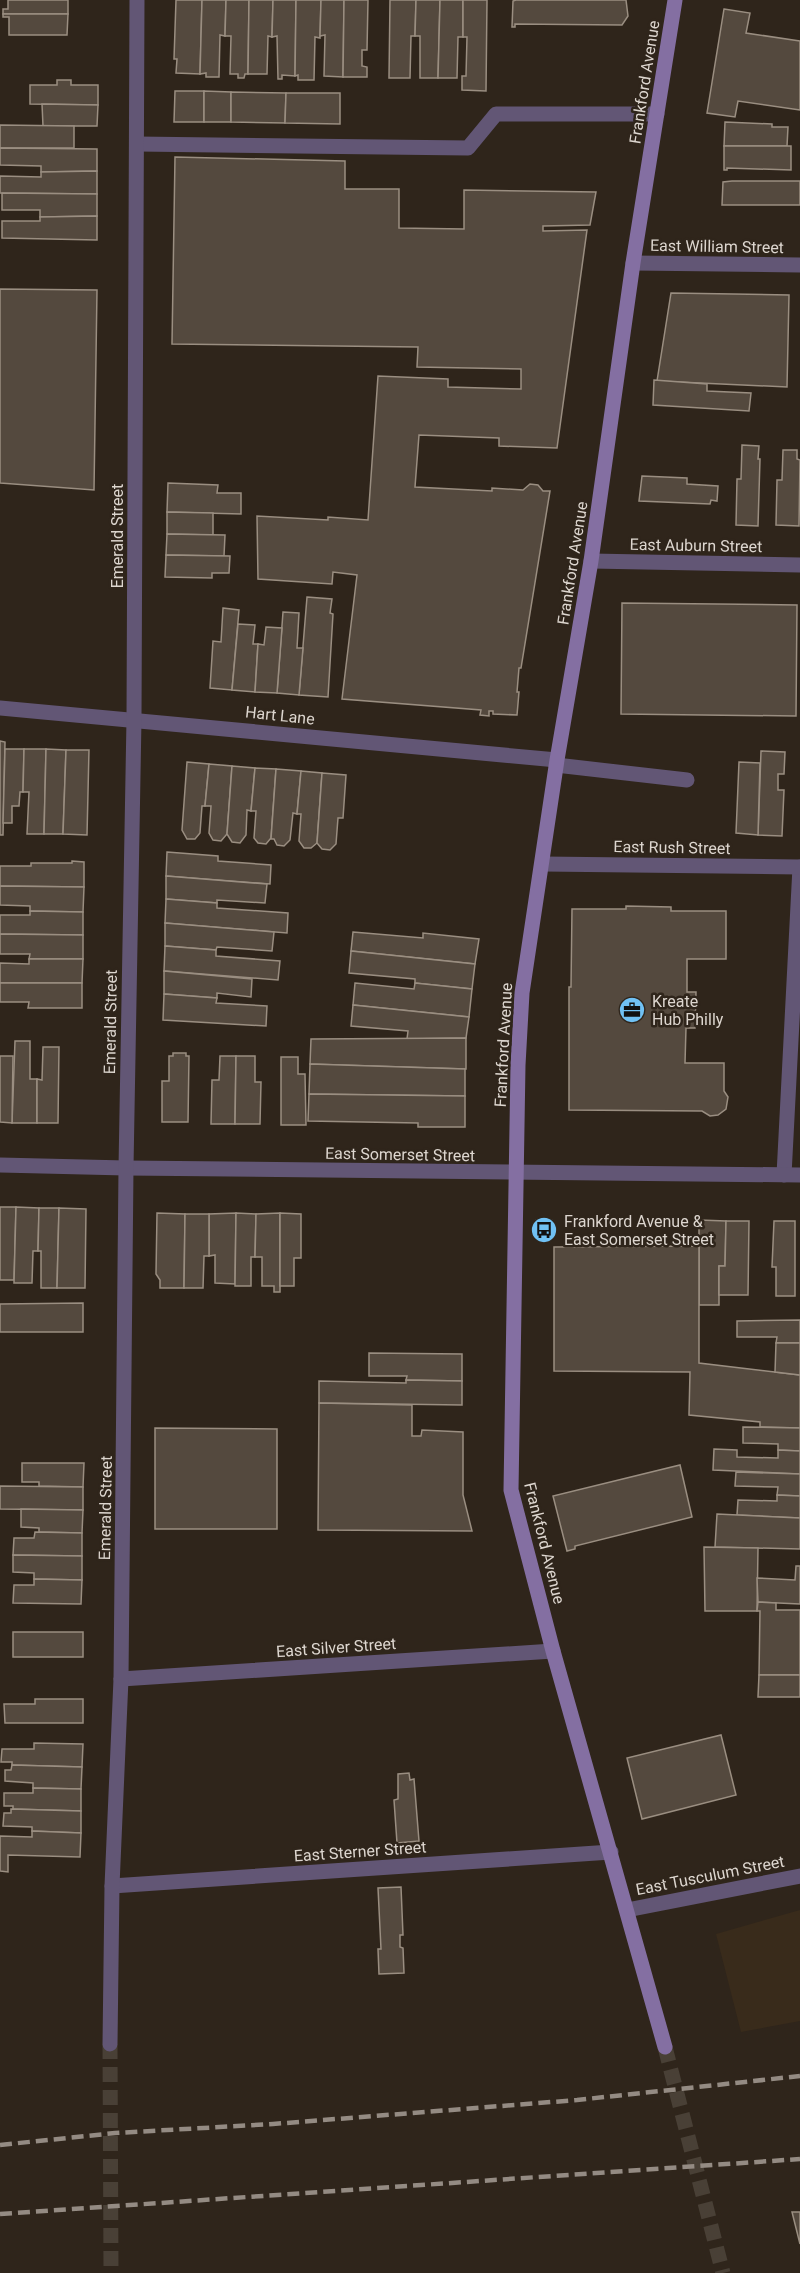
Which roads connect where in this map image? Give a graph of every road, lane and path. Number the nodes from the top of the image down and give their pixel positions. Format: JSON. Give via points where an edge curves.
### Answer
{"nodes":[{"id":1,"x":137,"y":0,"type":"edge"},
{"id":2,"x":675,"y":0,"type":"edge"},
{"id":3,"x":657,"y":114,"type":"junction"},
{"id":4,"x":136,"y":144,"type":"junction"},
{"id":5,"x":633,"y":263,"type":"junction"},
{"id":6,"x":800,"y":265,"type":"edge"},
{"id":7,"x":591,"y":561,"type":"junction"},
{"id":8,"x":800,"y":565,"type":"edge"},
{"id":9,"x":0,"y":708,"type":"edge"},
{"id":10,"x":134,"y":719,"type":"junction"},
{"id":11,"x":557,"y":763,"type":"junction"},
{"id":12,"x":687,"y":780,"type":"dead end"},
{"id":13,"x":543,"y":864,"type":"junction"},
{"id":14,"x":800,"y":867,"type":"edge"},
{"id":15,"x":0,"y":1165,"type":"edge"},
{"id":16,"x":126,"y":1168,"type":"junction"},
{"id":17,"x":516,"y":1173,"type":"junction"},
{"id":18,"x":784,"y":1175,"type":"junction"},
{"id":19,"x":800,"y":1175,"type":"edge"},
{"id":20,"x":553,"y":1651,"type":"junction"},
{"id":21,"x":121,"y":1679,"type":"junction"},
{"id":22,"x":611,"y":1852,"type":"junction"},
{"id":23,"x":800,"y":1876,"type":"edge"},
{"id":24,"x":112,"y":1886,"type":"junction"},
{"id":25,"x":627,"y":1910,"type":"junction"},
{"id":26,"x":110,"y":2044,"type":"tunnel mouth"},
{"id":27,"x":665,"y":2047,"type":"tunnel mouth"}],
"edges":[{"from":1,"to":4,"type":"street","name":"Emerald Street"},
{"from":2,"to":3,"type":"main road","name":"Frankford Avenue"},
{"from":3,"to":4,"type":"street","via":[[496,114],[468,148]]},
{"from":3,"to":5,"type":"main road","name":"Frankford Avenue"},
{"from":4,"to":10,"type":"street","name":"Emerald Street"},
{"from":5,"to":6,"type":"street","name":"East William Street"},
{"from":5,"to":7,"type":"main road","name":"Frankford Avenue"},
{"from":7,"to":8,"type":"street","name":"East Auburn Street"},
{"from":7,"to":11,"type":"main road","name":"Frankford Avenue"},
{"from":9,"to":10,"type":"street","name":"Hart Lane"},
{"from":10,"to":11,"type":"street","name":"Hart Lane"},
{"from":10,"to":16,"type":"street","name":"Emerald Street"},
{"from":11,"to":12,"type":"street","name":"Hart Lane"},
{"from":11,"to":13,"type":"main road","name":"Frankford Avenue"},
{"from":13,"to":14,"type":"street","name":"East Rush Street"},
{"from":13,"to":17,"type":"main road","name":"Frankford Avenue","via":[[519,1025]]},
{"from":14,"to":18,"type":"street"},
{"from":15,"to":16,"type":"street","name":"East Somerset Street"},
{"from":16,"to":17,"type":"street","name":"East Somerset Street"},
{"from":16,"to":21,"type":"street","name":"Emerald Street"},
{"from":17,"to":18,"type":"street","name":"East Somerset Street"},
{"from":17,"to":20,"type":"main road","name":"Frankford Avenue","via":[[511,1490]]},
{"from":18,"to":19,"type":"street","name":"East Somerset Street"},
{"from":20,"to":21,"type":"street","name":"East Silver Street"},
{"from":20,"to":22,"type":"main road","name":"Frankford Avenue"},
{"from":21,"to":24,"type":"street","name":"Emerald Street"},
{"from":22,"to":24,"type":"street","name":"East Sterner Street"},
{"from":22,"to":25,"type":"main road","name":"Frankford Avenue"},
{"from":23,"to":25,"type":"street","name":"East Tusculum Street"},
{"from":24,"to":26,"type":"street","name":"Emerald Street"},
{"from":25,"to":27,"type":"main road","name":"Frankford Avenue"}]}
